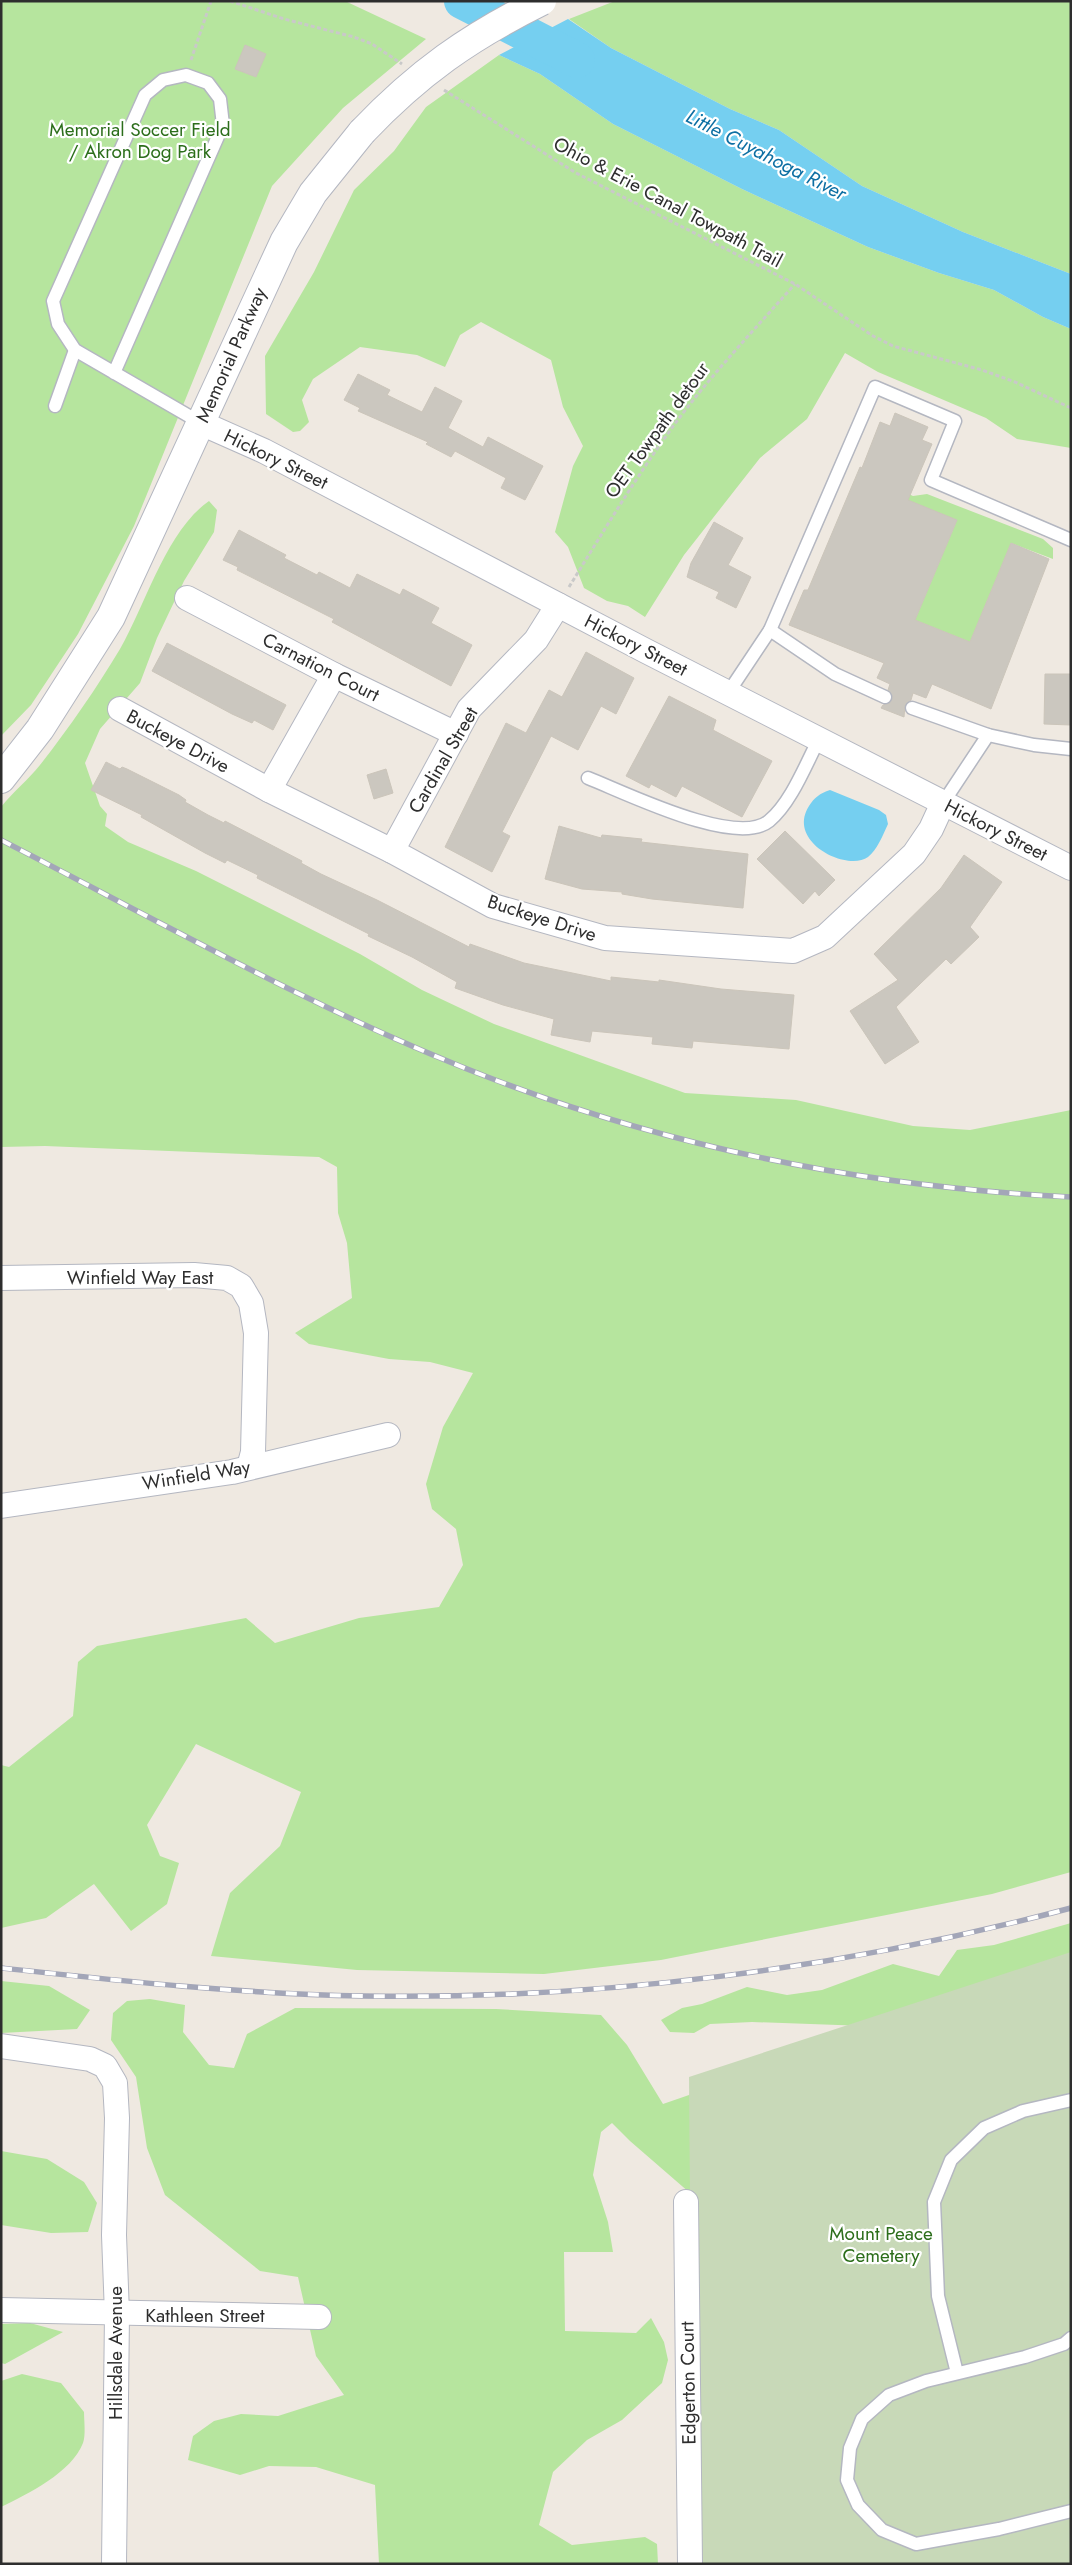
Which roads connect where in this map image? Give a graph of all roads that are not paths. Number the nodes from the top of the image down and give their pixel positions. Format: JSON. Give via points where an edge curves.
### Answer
{"nodes":[{"id":1,"x":542,"y":1,"type":"edge"},
{"id":2,"x":75,"y":350,"type":"junction"},
{"id":3,"x":114,"y":373,"type":"junction"},
{"id":4,"x":56,"y":406,"type":"dead end"},
{"id":5,"x":201,"y":422,"type":"junction"},
{"id":6,"x":1071,"y":540,"type":"edge"},
{"id":7,"x":187,"y":598,"type":"dead end"},
{"id":8,"x":558,"y":605,"type":"junction"},
{"id":9,"x":770,"y":630,"type":"junction"},
{"id":10,"x":334,"y":675,"type":"junction"},
{"id":11,"x":728,"y":692,"type":"junction"},
{"id":12,"x":885,"y":697,"type":"dead end"},
{"id":13,"x":912,"y":708,"type":"dead end"},
{"id":14,"x":120,"y":709,"type":"dead end"},
{"id":15,"x":456,"y":734,"type":"junction"},
{"id":16,"x":988,"y":735,"type":"junction"},
{"id":17,"x":819,"y":739,"type":"junction"},
{"id":18,"x":1071,"y":749,"type":"edge"},
{"id":19,"x":588,"y":778,"type":"dead end"},
{"id":20,"x":1,"y":779,"type":"edge"},
{"id":21,"x":269,"y":790,"type":"junction"},
{"id":22,"x":943,"y":803,"type":"junction"},
{"id":23,"x":392,"y":851,"type":"junction"},
{"id":24,"x":1071,"y":868,"type":"edge"},
{"id":25,"x":1,"y":1278,"type":"edge"},
{"id":26,"x":388,"y":1435,"type":"dead end"},
{"id":27,"x":248,"y":1468,"type":"junction"},
{"id":28,"x":1,"y":1506,"type":"edge"},
{"id":29,"x":1,"y":2046,"type":"edge"},
{"id":30,"x":1071,"y":2100,"type":"edge"},
{"id":31,"x":686,"y":2202,"type":"dead end"},
{"id":32,"x":1,"y":2310,"type":"edge"},
{"id":33,"x":116,"y":2314,"type":"junction"},
{"id":34,"x":318,"y":2316,"type":"dead end"},
{"id":35,"x":1071,"y":2338,"type":"edge"},
{"id":36,"x":958,"y":2373,"type":"junction"},
{"id":37,"x":1071,"y":2511,"type":"edge"},
{"id":38,"x":114,"y":2564,"type":"edge"},
{"id":39,"x":690,"y":2564,"type":"edge"}],
"edges":[{"from":1,"to":5,"type":"main road","name":"Memorial Parkway","bridge":true,"via":[[472,38],[435,64],[403,90],[362,132],[313,193],[284,242]]},
{"from":2,"to":3,"type":"lane"},
{"from":2,"to":3,"type":"lane","via":[[58,324],[53,302],[145,95],[163,80],[186,75],[208,83],[220,99],[223,125]]},
{"from":2,"to":4,"type":"lane"},
{"from":3,"to":5,"type":"lane"},
{"from":5,"to":8,"type":"street","name":"Hickory Street","via":[[264,451]]},
{"from":5,"to":20,"type":"main road","name":"Memorial Parkway","via":[[111,617],[40,729]]},
{"from":6,"to":9,"type":"lane","via":[[930,480],[955,421],[875,388]]},
{"from":7,"to":10,"type":"street","name":"Carnation Court"},
{"from":8,"to":11,"type":"street","name":"Hickory Street"},
{"from":8,"to":15,"type":"street","name":"Cardinal Street","via":[[536,640],[470,709]]},
{"from":9,"to":11,"type":"lane"},
{"from":9,"to":12,"type":"lane","via":[[835,674]]},
{"from":10,"to":15,"type":"street","name":"Carnation Court"},
{"from":10,"to":21,"type":"street"},
{"from":11,"to":17,"type":"street","name":"Hickory Street"},
{"from":13,"to":16,"type":"lane"},
{"from":14,"to":21,"type":"street","name":"Buckeye Drive"},
{"from":15,"to":23,"type":"street","name":"Cardinal Street"},
{"from":16,"to":18,"type":"lane"},
{"from":16,"to":22,"type":"lane"},
{"from":17,"to":19,"type":"lane","via":[[785,802],[768,822],[742,829],[704,824]]},
{"from":17,"to":22,"type":"street","name":"Hickory Street"},
{"from":21,"to":23,"type":"street","name":"Buckeye Drive"},
{"from":22,"to":23,"type":"street","name":"Buckeye Drive","via":[[932,828],[914,854],[825,937],[793,951],[595,936],[494,906]]},
{"from":22,"to":24,"type":"street","name":"Hickory Street"},
{"from":25,"to":27,"type":"street","name":"Winfield Way East","via":[[194,1275],[227,1278],[242,1286],[252,1303],[256,1333],[253,1452]]},
{"from":26,"to":27,"type":"street","name":"Winfield Way"},
{"from":27,"to":28,"type":"street","name":"Winfield Way"},
{"from":29,"to":33,"type":"street","name":"Hillsdale Avenue","via":[[74,2056],[105,2066],[115,2083]]},
{"from":30,"to":36,"type":"lane","via":[[1023,2111],[984,2128],[951,2160],[934,2202],[938,2296]]},
{"from":31,"to":39,"type":"street","name":"Edgerton Court"},
{"from":32,"to":33,"type":"street","name":"Kathleen Street"},
{"from":33,"to":34,"type":"street","name":"Kathleen Street"},
{"from":33,"to":38,"type":"street","name":"Hillsdale Avenue"},
{"from":35,"to":36,"type":"lane","via":[[1064,2344],[1024,2357]]},
{"from":36,"to":37,"type":"lane","via":[[889,2395],[862,2419],[850,2448],[847,2480],[858,2505],[882,2530],[916,2544],[999,2529]]}]}
